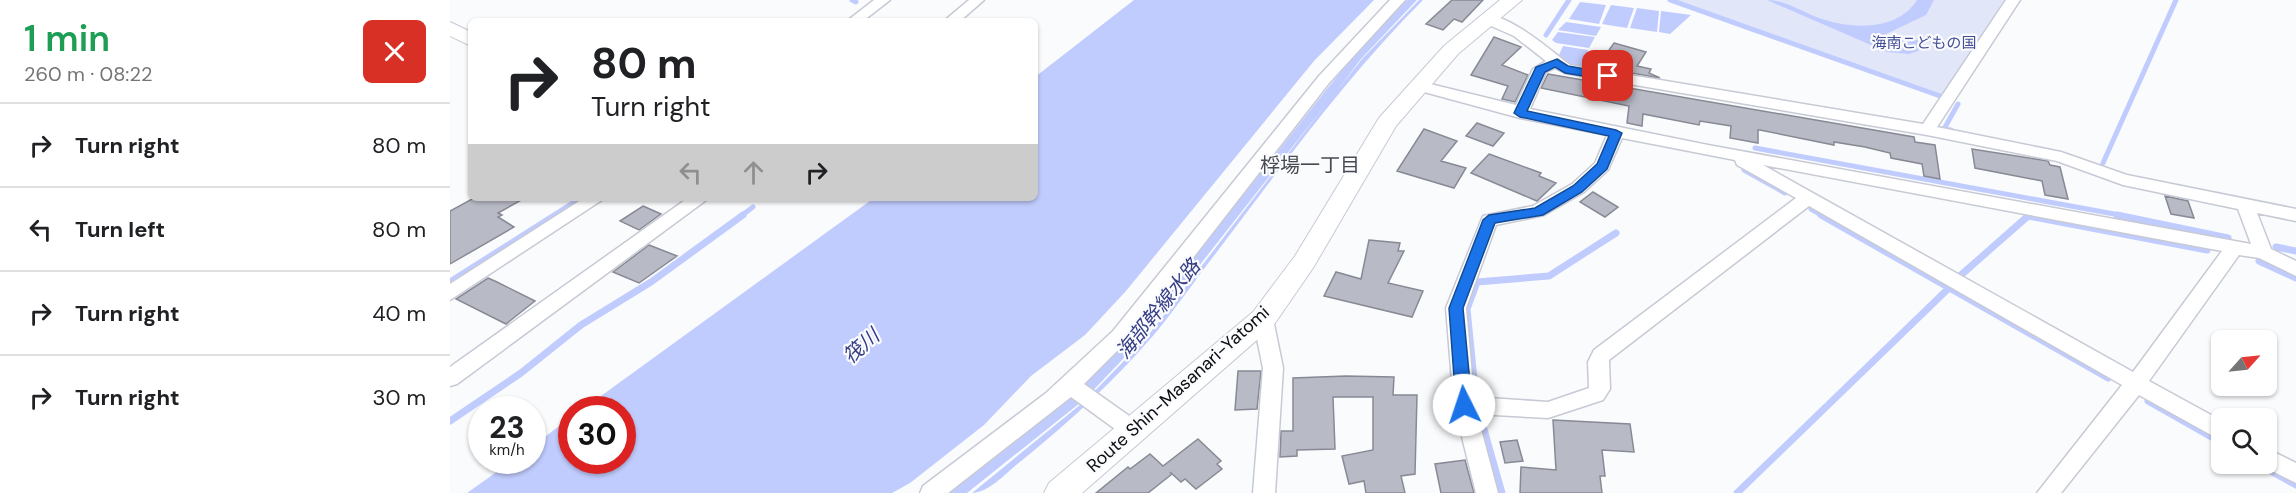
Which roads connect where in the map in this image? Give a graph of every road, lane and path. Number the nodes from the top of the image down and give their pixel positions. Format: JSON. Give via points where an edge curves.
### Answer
{"nodes":[{"id":1,"x":883,"y":0,"type":"edge"},
{"id":2,"x":977,"y":0,"type":"edge"},
{"id":3,"x":1398,"y":0,"type":"edge"},
{"id":4,"x":1512,"y":0,"type":"edge"},
{"id":5,"x":2013,"y":0,"type":"edge"},
{"id":6,"x":858,"y":18,"type":"edge"},
{"id":7,"x":955,"y":18,"type":"edge"},
{"id":8,"x":1487,"y":19,"type":"junction"},
{"id":9,"x":450,"y":28,"type":"edge"},
{"id":10,"x":468,"y":38,"type":"edge"},
{"id":11,"x":1557,"y":63,"type":"junction"},
{"id":12,"x":1418,"y":86,"type":"junction"},
{"id":13,"x":1520,"y":113,"type":"junction"},
{"id":14,"x":1927,"y":130,"type":"junction"},
{"id":15,"x":1616,"y":133,"type":"junction"},
{"id":16,"x":1732,"y":155,"type":"junction"},
{"id":17,"x":1808,"y":198,"type":"junction"},
{"id":18,"x":591,"y":201,"type":"edge"},
{"id":19,"x":696,"y":201,"type":"edge"},
{"id":20,"x":2245,"y":205,"type":"junction"},
{"id":21,"x":2295,"y":210,"type":"edge"},
{"id":22,"x":2235,"y":247,"type":"junction"},
{"id":23,"x":2262,"y":250,"type":"junction"},
{"id":24,"x":2296,"y":254,"type":"edge"},
{"id":25,"x":2296,"y":269,"type":"edge"},
{"id":26,"x":450,"y":293,"type":"edge"},
{"id":27,"x":1263,"y":319,"type":"junction"},
{"id":28,"x":450,"y":378,"type":"edge"},
{"id":29,"x":2136,"y":383,"type":"junction"},
{"id":30,"x":1072,"y":387,"type":"junction"},
{"id":31,"x":1464,"y":405,"type":"junction"},
{"id":32,"x":2211,"y":426,"type":"edge"},
{"id":33,"x":1134,"y":431,"type":"junction"},
{"id":34,"x":2277,"y":463,"type":"edge"},
{"id":35,"x":2296,"y":474,"type":"edge"},
{"id":36,"x":931,"y":493,"type":"edge"},
{"id":37,"x":1060,"y":493,"type":"edge"},
{"id":38,"x":1264,"y":493,"type":"edge"},
{"id":39,"x":1487,"y":493,"type":"edge"},
{"id":40,"x":2048,"y":493,"type":"edge"}],
"edges":[{"from":1,"to":6,"type":"street"},
{"from":2,"to":7,"type":"street"},
{"from":3,"to":30,"type":"street","via":[[1340,62],[1118,337]]},
{"from":4,"to":8,"type":"main road","name":"Route Shin-Masanari-Yatomi"},
{"from":5,"to":14,"type":"street"},
{"from":8,"to":11,"type":"street","via":[[1519,33]]},
{"from":8,"to":12,"type":"main road","name":"Route Shin-Masanari-Yatomi"},
{"from":9,"to":10,"type":"main road"},
{"from":11,"to":13,"type":"street","via":[[1540,69]]},
{"from":11,"to":14,"type":"street","via":[[1565,69]]},
{"from":12,"to":13,"type":"street"},
{"from":12,"to":27,"type":"main road","name":"Route Shin-Masanari-Yatomi","via":[[1387,123],[1304,262]]},
{"from":13,"to":15,"type":"street"},
{"from":14,"to":20,"type":"street","via":[[2061,158],[2123,180]]},
{"from":15,"to":16,"type":"street"},
{"from":15,"to":31,"type":"street","via":[[1602,166],[1578,189],[1538,212],[1489,220],[1456,308]]},
{"from":16,"to":17,"type":"street"},
{"from":16,"to":22,"type":"street"},
{"from":17,"to":29,"type":"street"},
{"from":17,"to":31,"type":"street","via":[[1600,355],[1600,390],[1596,394],[1548,410]]},
{"from":18,"to":26,"type":"street"},
{"from":19,"to":28,"type":"street"},
{"from":20,"to":21,"type":"street"},
{"from":20,"to":23,"type":"street"},
{"from":22,"to":23,"type":"street"},
{"from":22,"to":29,"type":"street"},
{"from":23,"to":24,"type":"street"},
{"from":23,"to":25,"type":"street"},
{"from":27,"to":33,"type":"main road","name":"Route Shin-Masanari-Yatomi"},
{"from":27,"to":38,"type":"street","via":[[1274,368]]},
{"from":29,"to":32,"type":"street"},
{"from":29,"to":40,"type":"street"},
{"from":30,"to":33,"type":"street"},
{"from":30,"to":36,"type":"street"},
{"from":31,"to":39,"type":"street"},
{"from":33,"to":37,"type":"main road","name":"Route Shin-Masanari-Yatomi"},
{"from":34,"to":35,"type":"street"}]}
